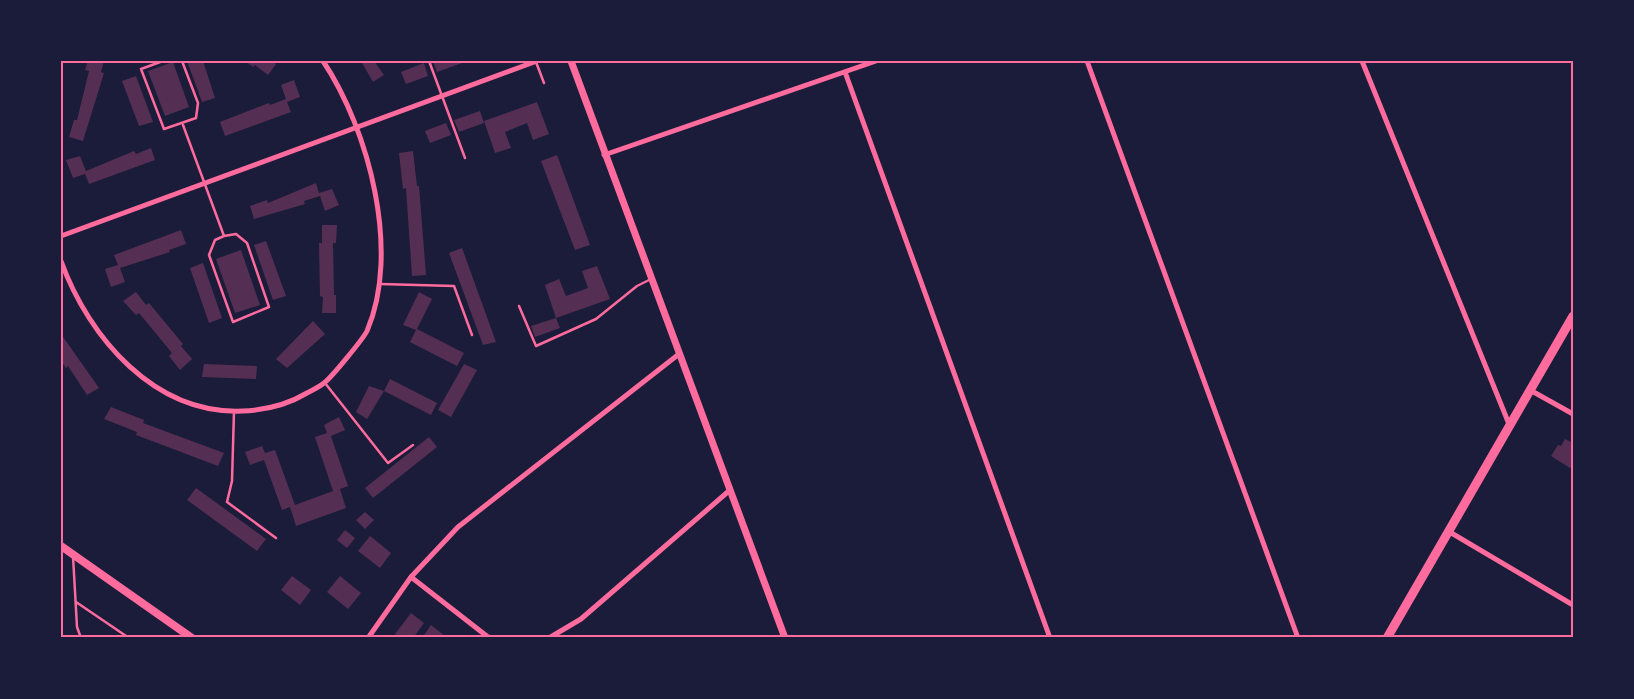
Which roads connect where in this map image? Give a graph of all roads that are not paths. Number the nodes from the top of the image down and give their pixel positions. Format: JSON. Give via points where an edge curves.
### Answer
{"nodes":[{"id":1,"x":163,"y":61,"type":"edge"},
{"id":2,"x":182,"y":61,"type":"edge"},
{"id":3,"x":323,"y":61,"type":"edge"},
{"id":4,"x":429,"y":61,"type":"edge"},
{"id":5,"x":536,"y":61,"type":"edge"},
{"id":6,"x":571,"y":61,"type":"edge"},
{"id":7,"x":876,"y":61,"type":"edge"},
{"id":8,"x":1087,"y":61,"type":"edge"},
{"id":9,"x":1362,"y":61,"type":"edge"},
{"id":10,"x":845,"y":72,"type":"junction"},
{"id":11,"x":544,"y":83,"type":"dead end"},
{"id":12,"x":442,"y":96,"type":"junction"},
{"id":13,"x":183,"y":124,"type":"junction"},
{"id":14,"x":358,"y":128,"type":"junction"},
{"id":15,"x":604,"y":156,"type":"junction"},
{"id":16,"x":464,"y":158,"type":"dead end"},
{"id":17,"x":204,"y":184,"type":"junction"},
{"id":18,"x":61,"y":236,"type":"edge"},
{"id":19,"x":224,"y":236,"type":"junction"},
{"id":20,"x":61,"y":261,"type":"edge"},
{"id":21,"x":651,"y":279,"type":"junction"},
{"id":22,"x":378,"y":284,"type":"junction"},
{"id":23,"x":519,"y":306,"type":"dead end"},
{"id":24,"x":1573,"y":316,"type":"edge"},
{"id":25,"x":472,"y":335,"type":"dead end"},
{"id":26,"x":679,"y":354,"type":"junction"},
{"id":27,"x":324,"y":383,"type":"junction"},
{"id":28,"x":1530,"y":390,"type":"junction"},
{"id":29,"x":234,"y":411,"type":"junction"},
{"id":30,"x":1573,"y":414,"type":"edge"},
{"id":31,"x":1509,"y":424,"type":"junction"},
{"id":32,"x":412,"y":445,"type":"dead end"},
{"id":33,"x":730,"y":490,"type":"junction"},
{"id":34,"x":1448,"y":532,"type":"junction"},
{"id":35,"x":276,"y":538,"type":"dead end"},
{"id":36,"x":61,"y":546,"type":"edge"},
{"id":37,"x":73,"y":554,"type":"junction"},
{"id":38,"x":411,"y":577,"type":"junction"},
{"id":39,"x":76,"y":602,"type":"junction"},
{"id":40,"x":1573,"y":605,"type":"edge"},
{"id":41,"x":81,"y":638,"type":"edge"},
{"id":42,"x":129,"y":638,"type":"edge"},
{"id":43,"x":192,"y":638,"type":"edge"},
{"id":44,"x":368,"y":638,"type":"edge"},
{"id":45,"x":494,"y":638,"type":"edge"},
{"id":46,"x":549,"y":638,"type":"edge"},
{"id":47,"x":785,"y":638,"type":"edge"},
{"id":48,"x":1050,"y":638,"type":"edge"},
{"id":49,"x":1298,"y":638,"type":"edge"},
{"id":50,"x":1386,"y":638,"type":"edge"}],
"edges":[{"from":1,"to":13,"type":"lane","via":[[141,69],[164,129]]},
{"from":2,"to":13,"type":"lane","via":[[198,103],[196,118]]},
{"from":3,"to":14,"type":"street","via":[[340,86]]},
{"from":4,"to":12,"type":"lane"},
{"from":5,"to":11,"type":"lane"},
{"from":5,"to":12,"type":"street"},
{"from":6,"to":15,"type":"street"},
{"from":7,"to":10,"type":"street"},
{"from":8,"to":49,"type":"street"},
{"from":9,"to":31,"type":"street"},
{"from":10,"to":15,"type":"street"},
{"from":10,"to":48,"type":"street"},
{"from":12,"to":14,"type":"street"},
{"from":12,"to":16,"type":"lane"},
{"from":13,"to":17,"type":"lane"},
{"from":14,"to":17,"type":"street"},
{"from":14,"to":22,"type":"street","via":[[380,225]]},
{"from":15,"to":21,"type":"street"},
{"from":17,"to":18,"type":"street"},
{"from":17,"to":19,"type":"lane"},
{"from":19,"to":19,"type":"lane","via":[[215,240],[209,255],[233,322],[269,307],[247,243],[236,234]]},
{"from":20,"to":29,"type":"street","via":[[91,322],[129,367],[169,396],[220,412]]},
{"from":21,"to":23,"type":"lane","via":[[637,286],[596,319],[536,346]]},
{"from":21,"to":26,"type":"street"},
{"from":22,"to":25,"type":"lane","via":[[454,286]]},
{"from":22,"to":27,"type":"street","via":[[366,332]]},
{"from":24,"to":28,"type":"main road"},
{"from":26,"to":33,"type":"street"},
{"from":26,"to":38,"type":"street","via":[[458,527]]},
{"from":27,"to":29,"type":"street","via":[[293,402],[262,410]]},
{"from":27,"to":32,"type":"lane","via":[[388,463]]},
{"from":28,"to":30,"type":"street"},
{"from":28,"to":31,"type":"main road"},
{"from":29,"to":35,"type":"lane","via":[[232,471],[227,502]]},
{"from":31,"to":34,"type":"main road"},
{"from":33,"to":46,"type":"street","via":[[581,620]]},
{"from":33,"to":47,"type":"street"},
{"from":34,"to":40,"type":"street"},
{"from":34,"to":50,"type":"main road"},
{"from":36,"to":37,"type":"main road"},
{"from":37,"to":39,"type":"lane"},
{"from":37,"to":43,"type":"main road"},
{"from":38,"to":44,"type":"street"},
{"from":38,"to":45,"type":"street"},
{"from":39,"to":41,"type":"lane"},
{"from":39,"to":42,"type":"lane"}]}
